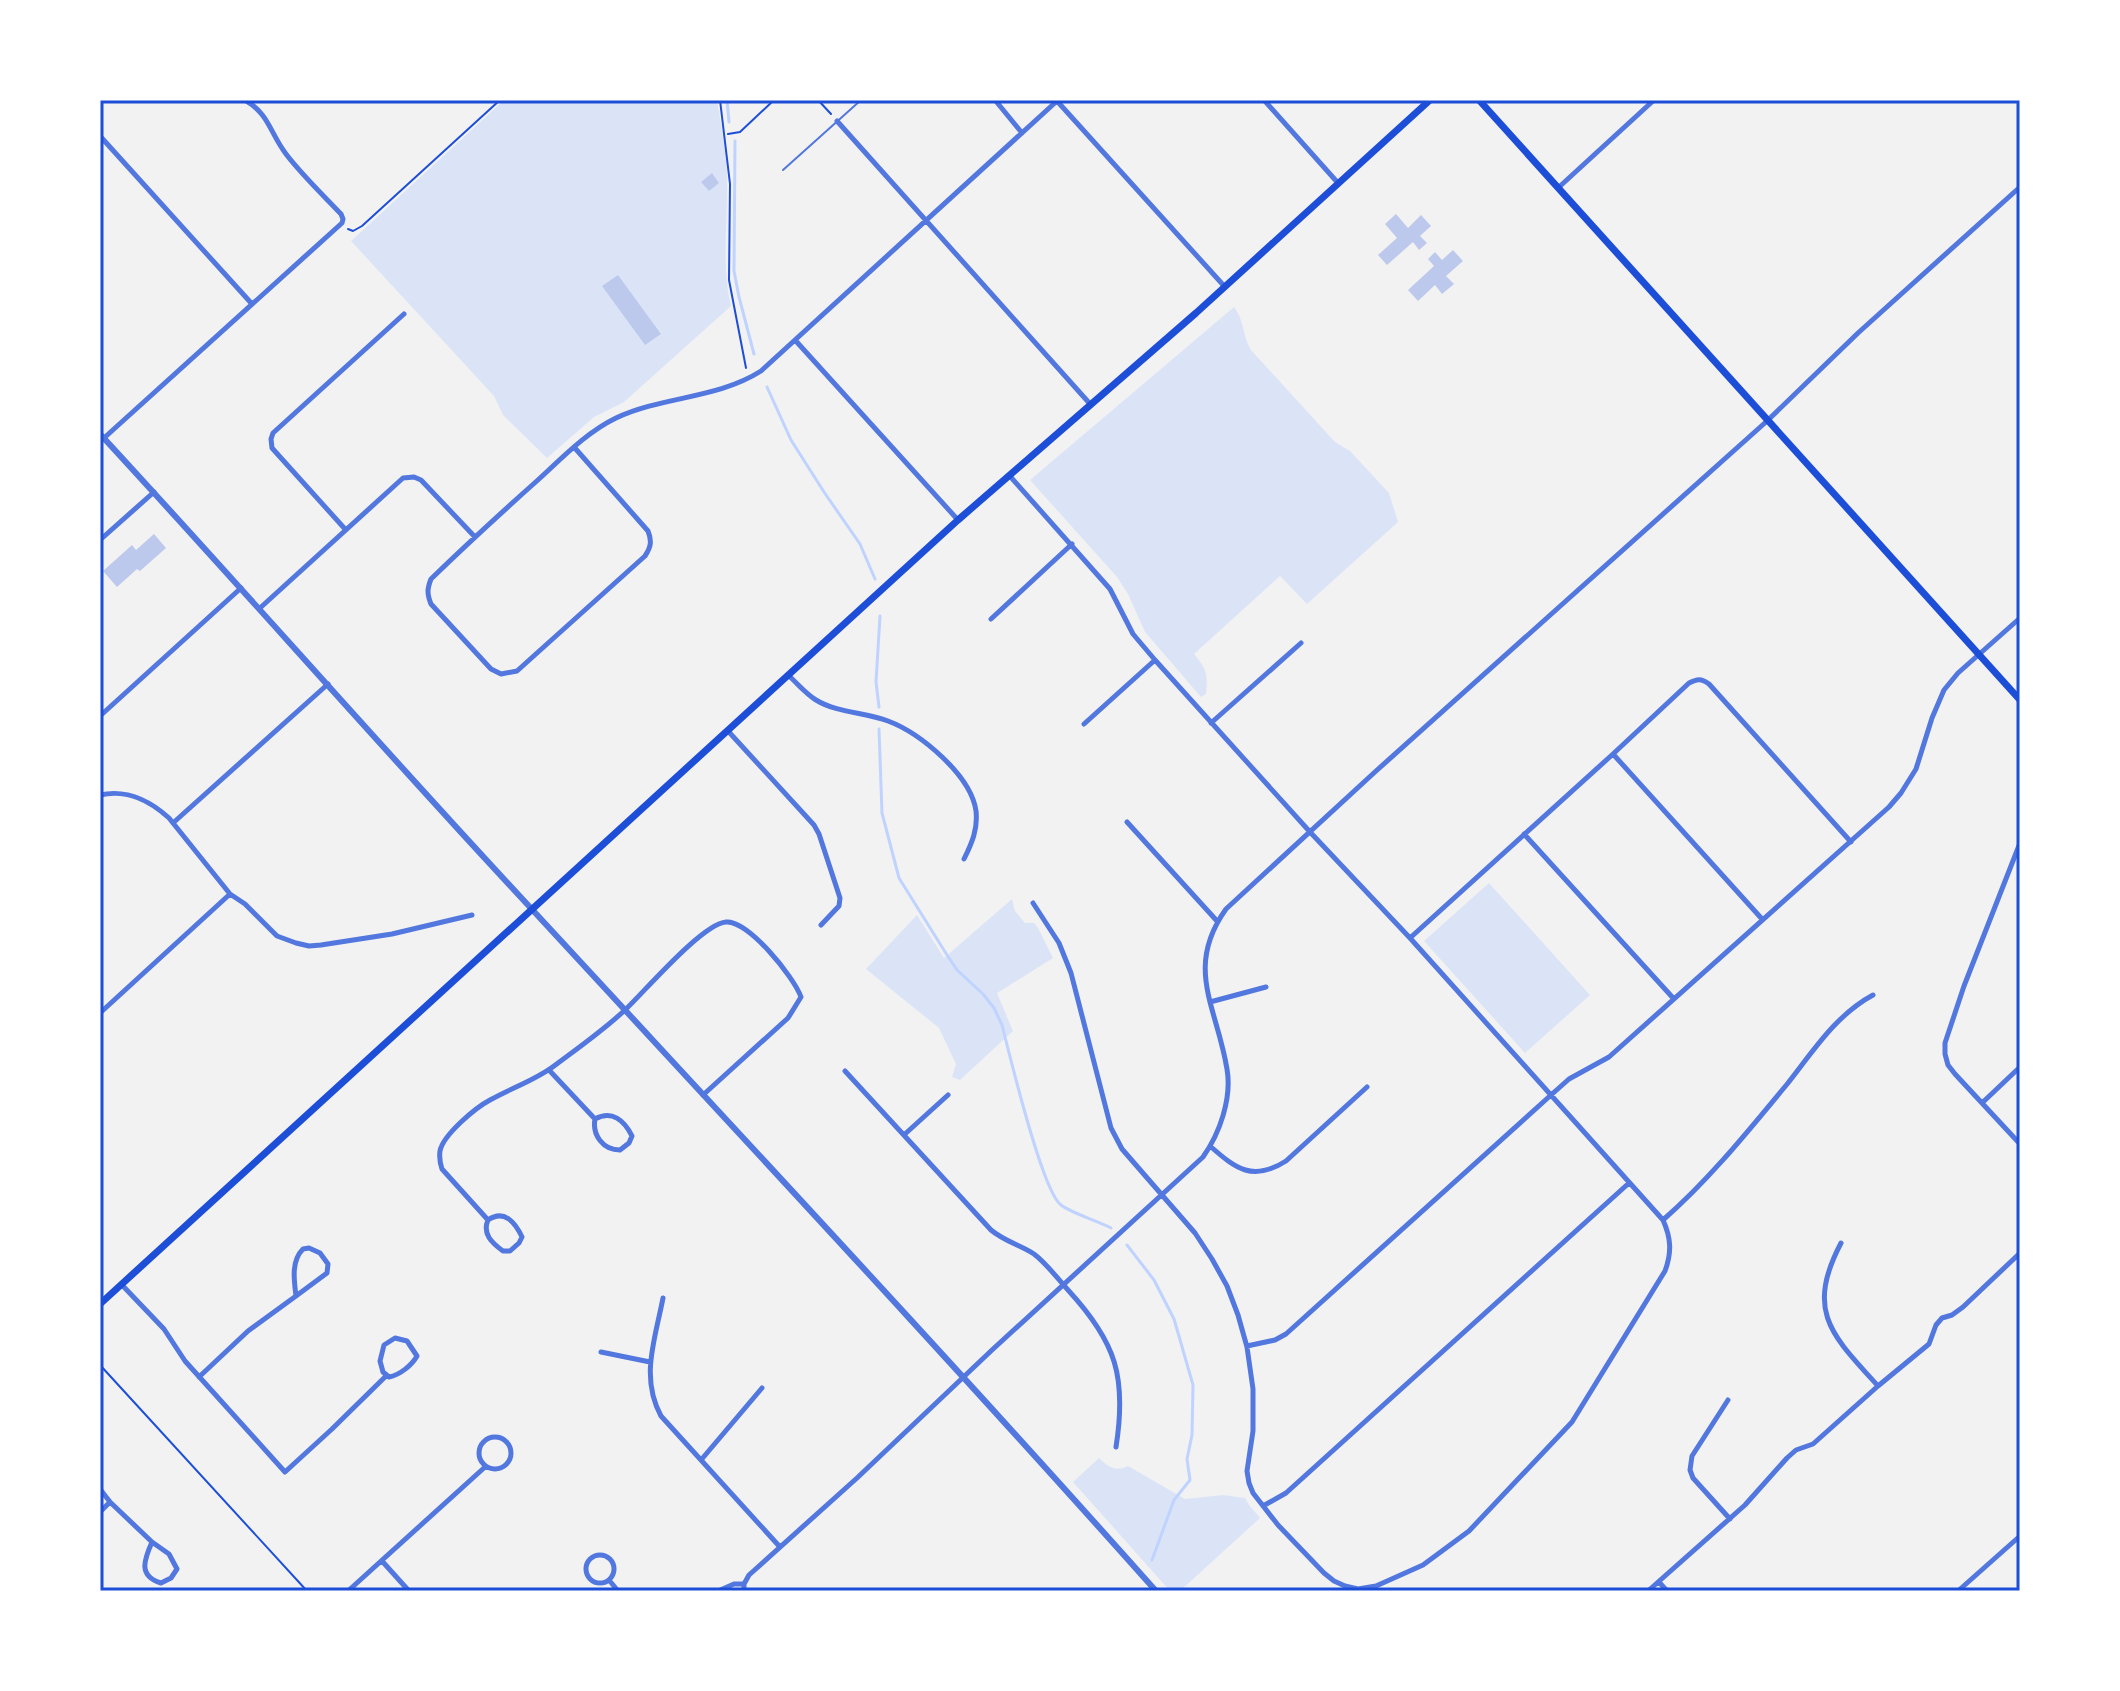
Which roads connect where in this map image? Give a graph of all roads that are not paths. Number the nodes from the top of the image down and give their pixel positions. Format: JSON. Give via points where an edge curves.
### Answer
{"nodes":[{"id":1,"x":245,"y":100,"type":"edge"},
{"id":2,"x":861,"y":100,"type":"edge"},
{"id":3,"x":995,"y":100,"type":"edge"},
{"id":4,"x":1058,"y":100,"type":"edge"},
{"id":5,"x":1264,"y":100,"type":"edge"},
{"id":6,"x":1430,"y":100,"type":"edge"},
{"id":7,"x":1479,"y":100,"type":"edge"},
{"id":8,"x":1654,"y":100,"type":"edge"},
{"id":9,"x":837,"y":121,"type":"junction"},
{"id":10,"x":1022,"y":133,"type":"junction"},
{"id":11,"x":100,"y":136,"type":"edge"},
{"id":12,"x":783,"y":170,"type":"dead end"},
{"id":13,"x":1338,"y":183,"type":"junction"},
{"id":14,"x":2020,"y":187,"type":"edge"},
{"id":15,"x":1558,"y":188,"type":"junction"},
{"id":16,"x":926,"y":221,"type":"junction"},
{"id":17,"x":1225,"y":287,"type":"junction"},
{"id":18,"x":252,"y":304,"type":"junction"},
{"id":19,"x":404,"y":314,"type":"dead end"},
{"id":20,"x":795,"y":340,"type":"junction"},
{"id":21,"x":1091,"y":405,"type":"junction"},
{"id":22,"x":1767,"y":421,"type":"junction"},
{"id":23,"x":102,"y":436,"type":"edge"},
{"id":24,"x":574,"y":447,"type":"junction"},
{"id":25,"x":1009,"y":475,"type":"junction"},
{"id":26,"x":154,"y":492,"type":"junction"},
{"id":27,"x":958,"y":520,"type":"junction"},
{"id":28,"x":345,"y":529,"type":"junction"},
{"id":29,"x":475,"y":537,"type":"junction"},
{"id":30,"x":100,"y":540,"type":"edge"},
{"id":31,"x":1072,"y":544,"type":"junction"},
{"id":32,"x":241,"y":588,"type":"junction"},
{"id":33,"x":260,"y":608,"type":"junction"},
{"id":34,"x":2020,"y":618,"type":"edge"},
{"id":35,"x":991,"y":619,"type":"dead end"},
{"id":36,"x":1301,"y":643,"type":"dead end"},
{"id":37,"x":1980,"y":655,"type":"junction"},
{"id":38,"x":1155,"y":660,"type":"junction"},
{"id":39,"x":788,"y":675,"type":"junction"},
{"id":40,"x":328,"y":684,"type":"junction"},
{"id":41,"x":2020,"y":700,"type":"edge"},
{"id":42,"x":100,"y":716,"type":"edge"},
{"id":43,"x":1211,"y":723,"type":"junction"},
{"id":44,"x":1084,"y":724,"type":"dead end"},
{"id":45,"x":727,"y":730,"type":"junction"},
{"id":46,"x":1613,"y":754,"type":"junction"},
{"id":47,"x":100,"y":795,"type":"edge"},
{"id":48,"x":1127,"y":822,"type":"dead end"},
{"id":49,"x":173,"y":823,"type":"junction"},
{"id":50,"x":1310,"y":832,"type":"junction"},
{"id":51,"x":1524,"y":834,"type":"junction"},
{"id":52,"x":1851,"y":842,"type":"junction"},
{"id":53,"x":2020,"y":843,"type":"edge"},
{"id":54,"x":964,"y":859,"type":"dead end"},
{"id":55,"x":230,"y":894,"type":"junction"},
{"id":56,"x":1033,"y":903,"type":"dead end"},
{"id":57,"x":532,"y":908,"type":"junction"},
{"id":58,"x":472,"y":915,"type":"dead end"},
{"id":59,"x":1762,"y":919,"type":"junction"},
{"id":60,"x":1217,"y":921,"type":"junction"},
{"id":61,"x":821,"y":925,"type":"dead end"},
{"id":62,"x":1410,"y":938,"type":"junction"},
{"id":63,"x":1266,"y":987,"type":"dead end"},
{"id":64,"x":1873,"y":995,"type":"dead end"},
{"id":65,"x":1674,"y":999,"type":"junction"},
{"id":66,"x":1210,"y":1002,"type":"junction"},
{"id":67,"x":625,"y":1010,"type":"junction"},
{"id":68,"x":100,"y":1013,"type":"edge"},
{"id":69,"x":2020,"y":1067,"type":"edge"},
{"id":70,"x":549,"y":1070,"type":"junction"},
{"id":71,"x":845,"y":1071,"type":"dead end"},
{"id":72,"x":1367,"y":1087,"type":"dead end"},
{"id":73,"x":948,"y":1095,"type":"dead end"},
{"id":74,"x":1551,"y":1095,"type":"junction"},
{"id":75,"x":703,"y":1096,"type":"junction"},
{"id":76,"x":1982,"y":1103,"type":"junction"},
{"id":77,"x":595,"y":1119,"type":"junction"},
{"id":78,"x":905,"y":1134,"type":"junction"},
{"id":79,"x":2020,"y":1144,"type":"edge"},
{"id":80,"x":1210,"y":1146,"type":"junction"},
{"id":81,"x":1629,"y":1183,"type":"junction"},
{"id":82,"x":1162,"y":1195,"type":"junction"},
{"id":83,"x":488,"y":1220,"type":"junction"},
{"id":84,"x":1663,"y":1220,"type":"junction"},
{"id":85,"x":1841,"y":1243,"type":"dead end"},
{"id":86,"x":2020,"y":1253,"type":"edge"},
{"id":87,"x":122,"y":1285,"type":"junction"},
{"id":88,"x":1064,"y":1285,"type":"junction"},
{"id":89,"x":296,"y":1296,"type":"junction"},
{"id":90,"x":663,"y":1298,"type":"dead end"},
{"id":91,"x":100,"y":1304,"type":"edge"},
{"id":92,"x":1247,"y":1347,"type":"junction"},
{"id":93,"x":601,"y":1352,"type":"dead end"},
{"id":94,"x":650,"y":1362,"type":"junction"},
{"id":95,"x":386,"y":1376,"type":"junction"},
{"id":96,"x":199,"y":1377,"type":"junction"},
{"id":97,"x":962,"y":1378,"type":"junction"},
{"id":98,"x":1878,"y":1386,"type":"junction"},
{"id":99,"x":762,"y":1388,"type":"dead end"},
{"id":100,"x":1728,"y":1400,"type":"dead end"},
{"id":101,"x":1116,"y":1447,"type":"dead end"},
{"id":102,"x":701,"y":1460,"type":"junction"},
{"id":103,"x":485,"y":1467,"type":"junction"},
{"id":104,"x":100,"y":1489,"type":"edge"},
{"id":105,"x":110,"y":1502,"type":"junction"},
{"id":106,"x":1263,"y":1506,"type":"junction"},
{"id":107,"x":100,"y":1512,"type":"edge"},
{"id":108,"x":1730,"y":1519,"type":"junction"},
{"id":109,"x":2020,"y":1536,"type":"edge"},
{"id":110,"x":152,"y":1542,"type":"junction"},
{"id":111,"x":780,"y":1547,"type":"junction"},
{"id":112,"x":382,"y":1561,"type":"junction"},
{"id":113,"x":609,"y":1580,"type":"junction"},
{"id":114,"x":1659,"y":1582,"type":"junction"},
{"id":115,"x":744,"y":1588,"type":"edge"},
{"id":116,"x":348,"y":1591,"type":"edge"},
{"id":117,"x":409,"y":1591,"type":"edge"},
{"id":118,"x":618,"y":1591,"type":"edge"},
{"id":119,"x":718,"y":1591,"type":"edge"},
{"id":120,"x":1156,"y":1591,"type":"edge"},
{"id":121,"x":1648,"y":1591,"type":"edge"},
{"id":122,"x":1667,"y":1591,"type":"edge"},
{"id":123,"x":1958,"y":1591,"type":"edge"}],
"edges":[{"from":1,"to":18,"type":"street","via":[[264,115],[282,149],[341,214],[342,223]]},
{"from":2,"to":9,"type":"lane"},
{"from":3,"to":10,"type":"street"},
{"from":4,"to":10,"type":"street"},
{"from":4,"to":17,"type":"street"},
{"from":5,"to":13,"type":"street"},
{"from":6,"to":13,"type":"main road"},
{"from":7,"to":15,"type":"main road"},
{"from":8,"to":15,"type":"street"},
{"from":9,"to":12,"type":"lane"},
{"from":9,"to":16,"type":"street"},
{"from":10,"to":16,"type":"street"},
{"from":11,"to":18,"type":"street"},
{"from":13,"to":17,"type":"main road"},
{"from":14,"to":22,"type":"street"},
{"from":15,"to":22,"type":"main road"},
{"from":16,"to":20,"type":"street"},
{"from":16,"to":21,"type":"street"},
{"from":17,"to":21,"type":"main road"},
{"from":18,"to":23,"type":"street"},
{"from":19,"to":28,"type":"street","via":[[271,439],[272,448]]},
{"from":20,"to":24,"type":"street","via":[[749,379],[649,405],[615,419]]},
{"from":20,"to":27,"type":"street"},
{"from":21,"to":25,"type":"main road"},
{"from":22,"to":37,"type":"main road"},
{"from":22,"to":50,"type":"street"},
{"from":23,"to":26,"type":"street"},
{"from":24,"to":29,"type":"street"},
{"from":24,"to":29,"type":"street","via":[[648,531],[650,549],[508,674],[491,669],[428,596],[431,579]]},
{"from":25,"to":27,"type":"main road"},
{"from":25,"to":31,"type":"street"},
{"from":26,"to":30,"type":"street"},
{"from":26,"to":32,"type":"street"},
{"from":27,"to":39,"type":"main road"},
{"from":28,"to":29,"type":"street","via":[[399,481],[414,477]]},
{"from":28,"to":33,"type":"street"},
{"from":31,"to":35,"type":"street"},
{"from":31,"to":38,"type":"street","via":[[1110,589],[1133,634]]},
{"from":32,"to":33,"type":"street"},
{"from":32,"to":42,"type":"street"},
{"from":33,"to":40,"type":"street"},
{"from":34,"to":37,"type":"street"},
{"from":36,"to":43,"type":"street"},
{"from":37,"to":41,"type":"main road"},
{"from":37,"to":52,"type":"street","via":[[1944,690],[1910,780]]},
{"from":38,"to":43,"type":"street"},
{"from":38,"to":44,"type":"street"},
{"from":39,"to":45,"type":"main road"},
{"from":39,"to":54,"type":"street","via":[[815,700],[887,720],[939,754],[974,802],[975,835]]},
{"from":40,"to":49,"type":"street"},
{"from":40,"to":57,"type":"street"},
{"from":43,"to":50,"type":"street"},
{"from":45,"to":57,"type":"main road"},
{"from":45,"to":61,"type":"street","via":[[819,834],[840,898]]},
{"from":46,"to":51,"type":"street"},
{"from":46,"to":52,"type":"street","via":[[1689,683],[1703,680]]},
{"from":46,"to":59,"type":"street"},
{"from":47,"to":49,"type":"street","via":[[143,799]]},
{"from":48,"to":60,"type":"street"},
{"from":49,"to":55,"type":"street"},
{"from":50,"to":60,"type":"street"},
{"from":50,"to":62,"type":"street"},
{"from":51,"to":62,"type":"street"},
{"from":51,"to":65,"type":"street"},
{"from":52,"to":59,"type":"street"},
{"from":53,"to":76,"type":"street","via":[[1945,1043],[1948,1065]]},
{"from":55,"to":58,"type":"street","via":[[277,936],[309,946]]},
{"from":55,"to":68,"type":"street"},
{"from":56,"to":82,"type":"street","via":[[1071,973],[1111,1128]]},
{"from":57,"to":67,"type":"street"},
{"from":57,"to":87,"type":"main road"},
{"from":59,"to":65,"type":"street"},
{"from":60,"to":66,"type":"street","via":[[1205,957]]},
{"from":62,"to":74,"type":"street"},
{"from":63,"to":66,"type":"street"},
{"from":64,"to":84,"type":"street","via":[[1831,1028],[1697,1188]]},
{"from":65,"to":74,"type":"street","via":[[1609,1057]]},
{"from":66,"to":80,"type":"street","via":[[1228,1088]]},
{"from":67,"to":70,"type":"street"},
{"from":67,"to":75,"type":"street"},
{"from":67,"to":75,"type":"street","via":[[703,934],[727,922],[741,926],[791,977],[801,997],[788,1018]]},
{"from":69,"to":76,"type":"street"},
{"from":70,"to":77,"type":"street"},
{"from":70,"to":83,"type":"street","via":[[472,1112],[440,1150],[442,1169]]},
{"from":71,"to":78,"type":"street"},
{"from":72,"to":80,"type":"street","via":[[1275,1167],[1247,1171]]},
{"from":73,"to":78,"type":"street"},
{"from":74,"to":81,"type":"street"},
{"from":74,"to":92,"type":"street","via":[[1286,1334]]},
{"from":75,"to":97,"type":"street"},
{"from":76,"to":79,"type":"street"},
{"from":77,"to":77,"type":"street","via":[[597,1136],[608,1148],[620,1150],[632,1139],[615,1116]]},
{"from":78,"to":88,"type":"street","via":[[991,1230],[1044,1262]]},
{"from":80,"to":82,"type":"street"},
{"from":81,"to":84,"type":"street"},
{"from":81,"to":106,"type":"street","via":[[1286,1493]]},
{"from":82,"to":88,"type":"street"},
{"from":82,"to":92,"type":"street","via":[[1212,1259]]},
{"from":83,"to":83,"type":"street","via":[[485,1233],[500,1249],[510,1251],[519,1243],[521,1233],[505,1216]]},
{"from":84,"to":106,"type":"street","via":[[1671,1245],[1665,1271],[1572,1422],[1469,1531],[1439,1555],[1376,1586],[1345,1586],[1324,1573]]},
{"from":85,"to":98,"type":"street","via":[[1826,1278],[1826,1313],[1840,1344]]},
{"from":86,"to":98,"type":"street","via":[[1963,1307],[1942,1318],[1929,1344]]},
{"from":87,"to":91,"type":"main road"},
{"from":87,"to":96,"type":"street"},
{"from":88,"to":97,"type":"street"},
{"from":88,"to":101,"type":"street","via":[[1091,1314],[1112,1355],[1121,1401]]},
{"from":89,"to":89,"type":"street","via":[[327,1273],[328,1264],[314,1249],[303,1249],[297,1257]]},
{"from":89,"to":96,"type":"street"},
{"from":90,"to":94,"type":"street"},
{"from":92,"to":106,"type":"street","via":[[1253,1431],[1247,1471]]},
{"from":93,"to":94,"type":"street"},
{"from":94,"to":102,"type":"street","via":[[649,1382],[661,1416]]},
{"from":95,"to":95,"type":"street","via":[[416,1359],[407,1341],[395,1338],[384,1345],[380,1361]]},
{"from":95,"to":96,"type":"street","via":[[285,1472]]},
{"from":97,"to":111,"type":"street"},
{"from":97,"to":120,"type":"street"},
{"from":98,"to":108,"type":"street","via":[[1813,1444],[1787,1458]]},
{"from":99,"to":102,"type":"street"},
{"from":100,"to":108,"type":"street","via":[[1692,1456],[1690,1470]]},
{"from":102,"to":111,"type":"street"},
{"from":103,"to":103,"type":"street","via":[[495,1470],[510,1458],[504,1440],[485,1440],[479,1449]]},
{"from":103,"to":112,"type":"street"},
{"from":104,"to":105,"type":"street"},
{"from":105,"to":107,"type":"street"},
{"from":105,"to":110,"type":"street"},
{"from":108,"to":114,"type":"street"},
{"from":109,"to":123,"type":"street"},
{"from":110,"to":110,"type":"street","via":[[169,1554],[177,1569],[161,1583],[146,1572]]},
{"from":111,"to":115,"type":"street","via":[[749,1575]]},
{"from":112,"to":116,"type":"street"},
{"from":112,"to":117,"type":"street"},
{"from":113,"to":113,"type":"street","via":[[614,1565],[609,1558],[594,1556],[588,1561],[587,1577],[593,1582]]},
{"from":113,"to":118,"type":"street"},
{"from":114,"to":121,"type":"street"},
{"from":114,"to":122,"type":"street"},
{"from":115,"to":119,"type":"street","via":[[734,1584]]}]}
